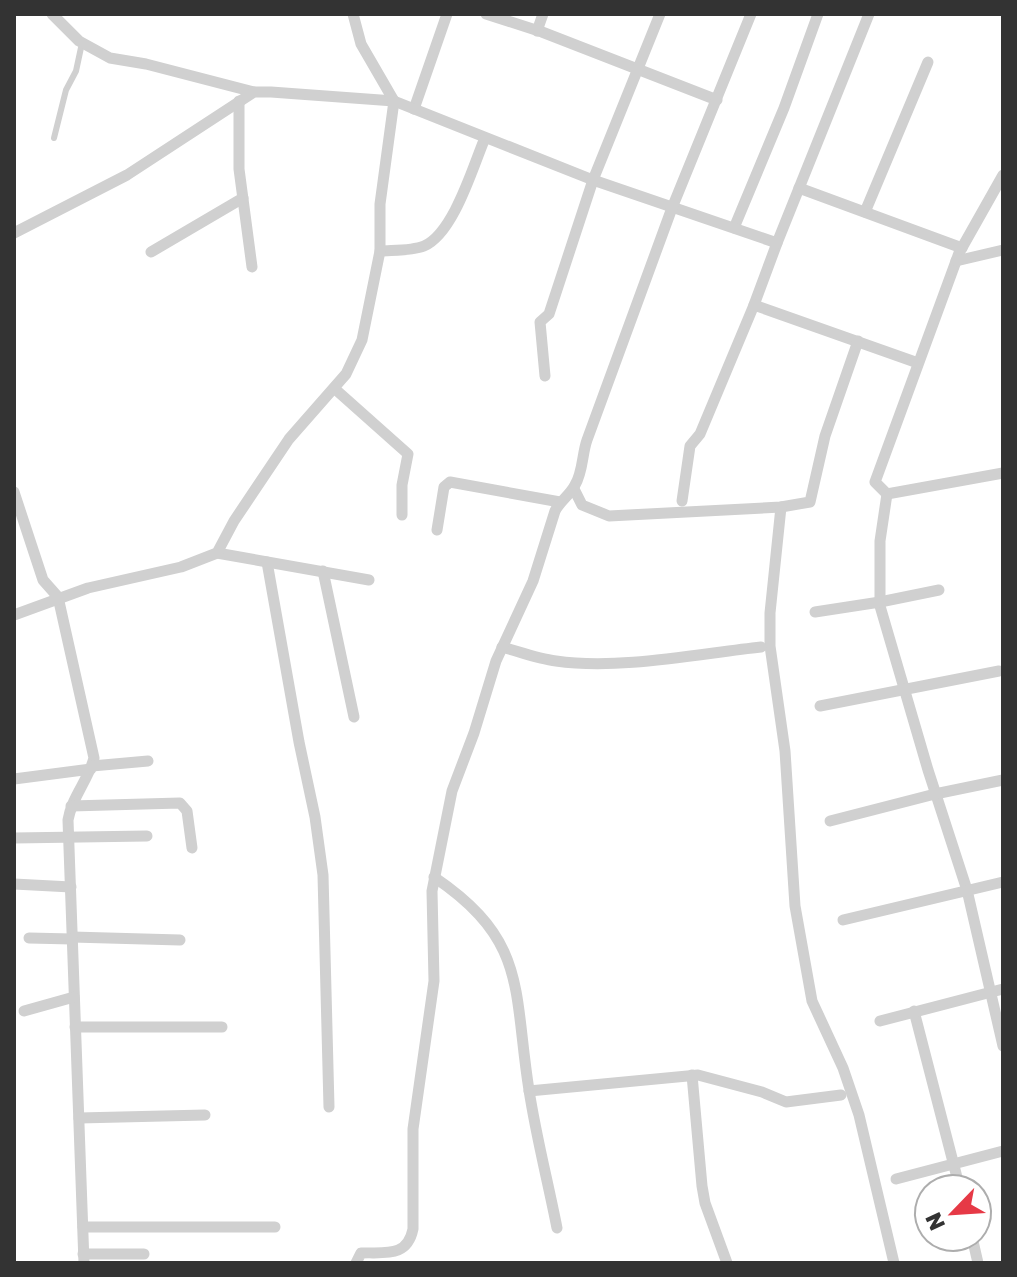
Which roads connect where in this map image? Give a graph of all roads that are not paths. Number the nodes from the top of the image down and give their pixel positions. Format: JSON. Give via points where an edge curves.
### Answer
{"nodes":[{"id":1,"x":52,"y":14,"type":"edge"},
{"id":2,"x":353,"y":14,"type":"edge"},
{"id":3,"x":447,"y":14,"type":"edge"},
{"id":4,"x":543,"y":14,"type":"edge"},
{"id":5,"x":660,"y":14,"type":"edge"},
{"id":6,"x":751,"y":14,"type":"edge"},
{"id":7,"x":818,"y":14,"type":"edge"},
{"id":8,"x":869,"y":14,"type":"edge"},
{"id":9,"x":494,"y":15,"type":"edge"},
{"id":10,"x":537,"y":31,"type":"junction"},
{"id":11,"x":82,"y":43,"type":"junction"},
{"id":12,"x":928,"y":62,"type":"dead end"},
{"id":13,"x":639,"y":70,"type":"junction"},
{"id":14,"x":254,"y":92,"type":"junction"},
{"id":15,"x":717,"y":100,"type":"junction"},
{"id":16,"x":239,"y":101,"type":"junction"},
{"id":17,"x":394,"y":101,"type":"junction"},
{"id":18,"x":414,"y":109,"type":"junction"},
{"id":19,"x":54,"y":138,"type":"dead end"},
{"id":20,"x":485,"y":138,"type":"junction"},
{"id":21,"x":1003,"y":175,"type":"edge"},
{"id":22,"x":593,"y":180,"type":"junction"},
{"id":23,"x":799,"y":188,"type":"junction"},
{"id":24,"x":243,"y":198,"type":"junction"},
{"id":25,"x":672,"y":208,"type":"junction"},
{"id":26,"x":865,"y":212,"type":"junction"},
{"id":27,"x":734,"y":228,"type":"junction"},
{"id":28,"x":14,"y":233,"type":"edge"},
{"id":29,"x":777,"y":243,"type":"junction"},
{"id":30,"x":962,"y":248,"type":"junction"},
{"id":31,"x":1003,"y":250,"type":"edge"},
{"id":32,"x":380,"y":251,"type":"junction"},
{"id":33,"x":151,"y":252,"type":"dead end"},
{"id":34,"x":956,"y":261,"type":"junction"},
{"id":35,"x":252,"y":267,"type":"dead end"},
{"id":36,"x":754,"y":305,"type":"junction"},
{"id":37,"x":858,"y":341,"type":"junction"},
{"id":38,"x":918,"y":363,"type":"junction"},
{"id":39,"x":545,"y":376,"type":"dead end"},
{"id":40,"x":335,"y":389,"type":"junction"},
{"id":41,"x":1003,"y":473,"type":"edge"},
{"id":42,"x":574,"y":489,"type":"junction"},
{"id":43,"x":14,"y":492,"type":"edge"},
{"id":44,"x":887,"y":494,"type":"junction"},
{"id":45,"x":682,"y":501,"type":"dead end"},
{"id":46,"x":560,"y":502,"type":"junction"},
{"id":47,"x":781,"y":507,"type":"junction"},
{"id":48,"x":402,"y":515,"type":"dead end"},
{"id":49,"x":437,"y":530,"type":"dead end"},
{"id":50,"x":217,"y":553,"type":"junction"},
{"id":51,"x":267,"y":562,"type":"junction"},
{"id":52,"x":323,"y":571,"type":"junction"},
{"id":53,"x":369,"y":580,"type":"dead end"},
{"id":54,"x":939,"y":590,"type":"dead end"},
{"id":55,"x":58,"y":597,"type":"junction"},
{"id":56,"x":880,"y":602,"type":"junction"},
{"id":57,"x":815,"y":612,"type":"dead end"},
{"id":58,"x":14,"y":615,"type":"edge"},
{"id":59,"x":502,"y":647,"type":"junction"},
{"id":60,"x":761,"y":647,"type":"dead end"},
{"id":61,"x":999,"y":671,"type":"dead end"},
{"id":62,"x":905,"y":690,"type":"junction"},
{"id":63,"x":820,"y":706,"type":"dead end"},
{"id":64,"x":354,"y":717,"type":"dead end"},
{"id":65,"x":148,"y":761,"type":"dead end"},
{"id":66,"x":92,"y":767,"type":"junction"},
{"id":67,"x":14,"y":779,"type":"edge"},
{"id":68,"x":1003,"y":780,"type":"edge"},
{"id":69,"x":935,"y":794,"type":"junction"},
{"id":70,"x":71,"y":806,"type":"junction"},
{"id":71,"x":830,"y":821,"type":"dead end"},
{"id":72,"x":147,"y":836,"type":"dead end"},
{"id":73,"x":68,"y":837,"type":"junction"},
{"id":74,"x":14,"y":838,"type":"edge"},
{"id":75,"x":192,"y":848,"type":"dead end"},
{"id":76,"x":434,"y":877,"type":"junction"},
{"id":77,"x":1003,"y":882,"type":"edge"},
{"id":78,"x":14,"y":884,"type":"edge"},
{"id":79,"x":71,"y":887,"type":"junction"},
{"id":80,"x":967,"y":890,"type":"junction"},
{"id":81,"x":843,"y":920,"type":"dead end"},
{"id":82,"x":29,"y":938,"type":"dead end"},
{"id":83,"x":72,"y":938,"type":"junction"},
{"id":84,"x":180,"y":940,"type":"dead end"},
{"id":85,"x":1003,"y":989,"type":"edge"},
{"id":86,"x":990,"y":992,"type":"junction"},
{"id":87,"x":74,"y":997,"type":"junction"},
{"id":88,"x":24,"y":1011,"type":"dead end"},
{"id":89,"x":914,"y":1011,"type":"junction"},
{"id":90,"x":880,"y":1021,"type":"dead end"},
{"id":91,"x":75,"y":1027,"type":"junction"},
{"id":92,"x":222,"y":1027,"type":"dead end"},
{"id":93,"x":1003,"y":1046,"type":"edge"},
{"id":94,"x":692,"y":1075,"type":"junction"},
{"id":95,"x":529,"y":1091,"type":"junction"},
{"id":96,"x":841,"y":1095,"type":"dead end"},
{"id":97,"x":329,"y":1107,"type":"dead end"},
{"id":98,"x":205,"y":1115,"type":"dead end"},
{"id":99,"x":79,"y":1118,"type":"junction"},
{"id":100,"x":1003,"y":1151,"type":"edge"},
{"id":101,"x":954,"y":1163,"type":"junction"},
{"id":102,"x":956,"y":1173,"type":"edge"},
{"id":103,"x":896,"y":1179,"type":"dead end"},
{"id":104,"x":83,"y":1227,"type":"junction"},
{"id":105,"x":275,"y":1227,"type":"dead end"},
{"id":106,"x":557,"y":1228,"type":"dead end"},
{"id":107,"x":144,"y":1254,"type":"dead end"},
{"id":108,"x":84,"y":1258,"type":"edge"},
{"id":109,"x":356,"y":1263,"type":"edge"},
{"id":110,"x":727,"y":1263,"type":"edge"},
{"id":111,"x":894,"y":1263,"type":"edge"}],
"edges":[{"from":1,"to":11,"type":"street"},
{"from":2,"to":17,"type":"street","via":[[361,44]]},
{"from":3,"to":18,"type":"street"},
{"from":4,"to":10,"type":"street"},
{"from":5,"to":13,"type":"street"},
{"from":6,"to":15,"type":"street"},
{"from":7,"to":27,"type":"street"},
{"from":8,"to":23,"type":"street"},
{"from":9,"to":10,"type":"street"},
{"from":10,"to":13,"type":"street"},
{"from":11,"to":14,"type":"street","via":[[110,58]]},
{"from":11,"to":19,"type":"lane"},
{"from":12,"to":26,"type":"street"},
{"from":13,"to":15,"type":"street"},
{"from":13,"to":22,"type":"street"},
{"from":14,"to":16,"type":"street"},
{"from":14,"to":17,"type":"street"},
{"from":15,"to":25,"type":"street"},
{"from":16,"to":24,"type":"street"},
{"from":16,"to":28,"type":"street","via":[[127,175]]},
{"from":17,"to":18,"type":"street"},
{"from":17,"to":32,"type":"street","via":[[380,204]]},
{"from":18,"to":20,"type":"street"},
{"from":20,"to":22,"type":"street"},
{"from":20,"to":32,"type":"street","via":[[443,229],[422,247]]},
{"from":21,"to":30,"type":"street"},
{"from":22,"to":25,"type":"street"},
{"from":22,"to":39,"type":"street","via":[[549,314],[540,322]]},
{"from":23,"to":26,"type":"street"},
{"from":23,"to":29,"type":"street"},
{"from":24,"to":33,"type":"street"},
{"from":24,"to":35,"type":"street"},
{"from":25,"to":27,"type":"street"},
{"from":25,"to":42,"type":"street"},
{"from":26,"to":30,"type":"street"},
{"from":27,"to":29,"type":"street"},
{"from":29,"to":36,"type":"street"},
{"from":30,"to":34,"type":"street"},
{"from":31,"to":34,"type":"street"},
{"from":32,"to":40,"type":"street","via":[[362,340]]},
{"from":34,"to":38,"type":"street"},
{"from":36,"to":37,"type":"street"},
{"from":36,"to":45,"type":"street","via":[[700,434],[690,446]]},
{"from":37,"to":38,"type":"street"},
{"from":37,"to":47,"type":"street","via":[[825,436],[813,499]]},
{"from":38,"to":44,"type":"street","via":[[876,474],[875,482]]},
{"from":40,"to":48,"type":"street","via":[[408,454]]},
{"from":40,"to":50,"type":"street","via":[[289,439]]},
{"from":41,"to":44,"type":"street"},
{"from":42,"to":46,"type":"street"},
{"from":42,"to":47,"type":"street","via":[[582,505],[609,516]]},
{"from":43,"to":55,"type":"street","via":[[43,580]]},
{"from":44,"to":56,"type":"street"},
{"from":46,"to":49,"type":"street","via":[[450,482],[444,487]]},
{"from":46,"to":59,"type":"street","via":[[533,581]]},
{"from":47,"to":111,"type":"street","via":[[770,646],[785,751],[795,906],[812,1001],[859,1115]]},
{"from":50,"to":51,"type":"street"},
{"from":50,"to":55,"type":"street"},
{"from":51,"to":52,"type":"street"},
{"from":51,"to":97,"type":"street","via":[[323,875]]},
{"from":52,"to":53,"type":"street"},
{"from":52,"to":64,"type":"street"},
{"from":54,"to":56,"type":"street"},
{"from":55,"to":58,"type":"street"},
{"from":55,"to":66,"type":"street"},
{"from":56,"to":57,"type":"street"},
{"from":56,"to":62,"type":"street"},
{"from":59,"to":60,"type":"street","via":[[579,663]]},
{"from":59,"to":76,"type":"street","via":[[452,791]]},
{"from":61,"to":62,"type":"street"},
{"from":62,"to":63,"type":"street"},
{"from":62,"to":69,"type":"street"},
{"from":65,"to":66,"type":"street"},
{"from":66,"to":67,"type":"street"},
{"from":66,"to":70,"type":"street"},
{"from":68,"to":69,"type":"street"},
{"from":69,"to":71,"type":"street"},
{"from":69,"to":80,"type":"street"},
{"from":70,"to":73,"type":"street"},
{"from":70,"to":75,"type":"street","via":[[180,803],[187,811]]},
{"from":72,"to":73,"type":"street"},
{"from":73,"to":74,"type":"street"},
{"from":73,"to":79,"type":"street"},
{"from":76,"to":95,"type":"street","via":[[460,894],[492,928],[508,959]]},
{"from":76,"to":109,"type":"street","via":[[434,981],[413,1129],[411,1241],[401,1250],[361,1253]]},
{"from":77,"to":80,"type":"street"},
{"from":78,"to":79,"type":"street"},
{"from":79,"to":83,"type":"street"},
{"from":80,"to":81,"type":"street"},
{"from":80,"to":86,"type":"street"},
{"from":82,"to":83,"type":"street"},
{"from":83,"to":84,"type":"street"},
{"from":83,"to":87,"type":"street"},
{"from":85,"to":86,"type":"street"},
{"from":86,"to":89,"type":"street"},
{"from":86,"to":93,"type":"street"},
{"from":87,"to":88,"type":"street"},
{"from":87,"to":91,"type":"street"},
{"from":89,"to":90,"type":"street"},
{"from":89,"to":101,"type":"street"},
{"from":91,"to":92,"type":"street"},
{"from":91,"to":99,"type":"street"},
{"from":94,"to":95,"type":"street"},
{"from":94,"to":96,"type":"street","via":[[786,1102]]},
{"from":94,"to":110,"type":"street","via":[[703,1194]]},
{"from":95,"to":106,"type":"street"},
{"from":98,"to":99,"type":"street"},
{"from":99,"to":104,"type":"street"},
{"from":100,"to":101,"type":"street"},
{"from":101,"to":102,"type":"street"},
{"from":101,"to":103,"type":"street"},
{"from":104,"to":105,"type":"street"},
{"from":104,"to":108,"type":"street"},
{"from":107,"to":108,"type":"street"}]}
